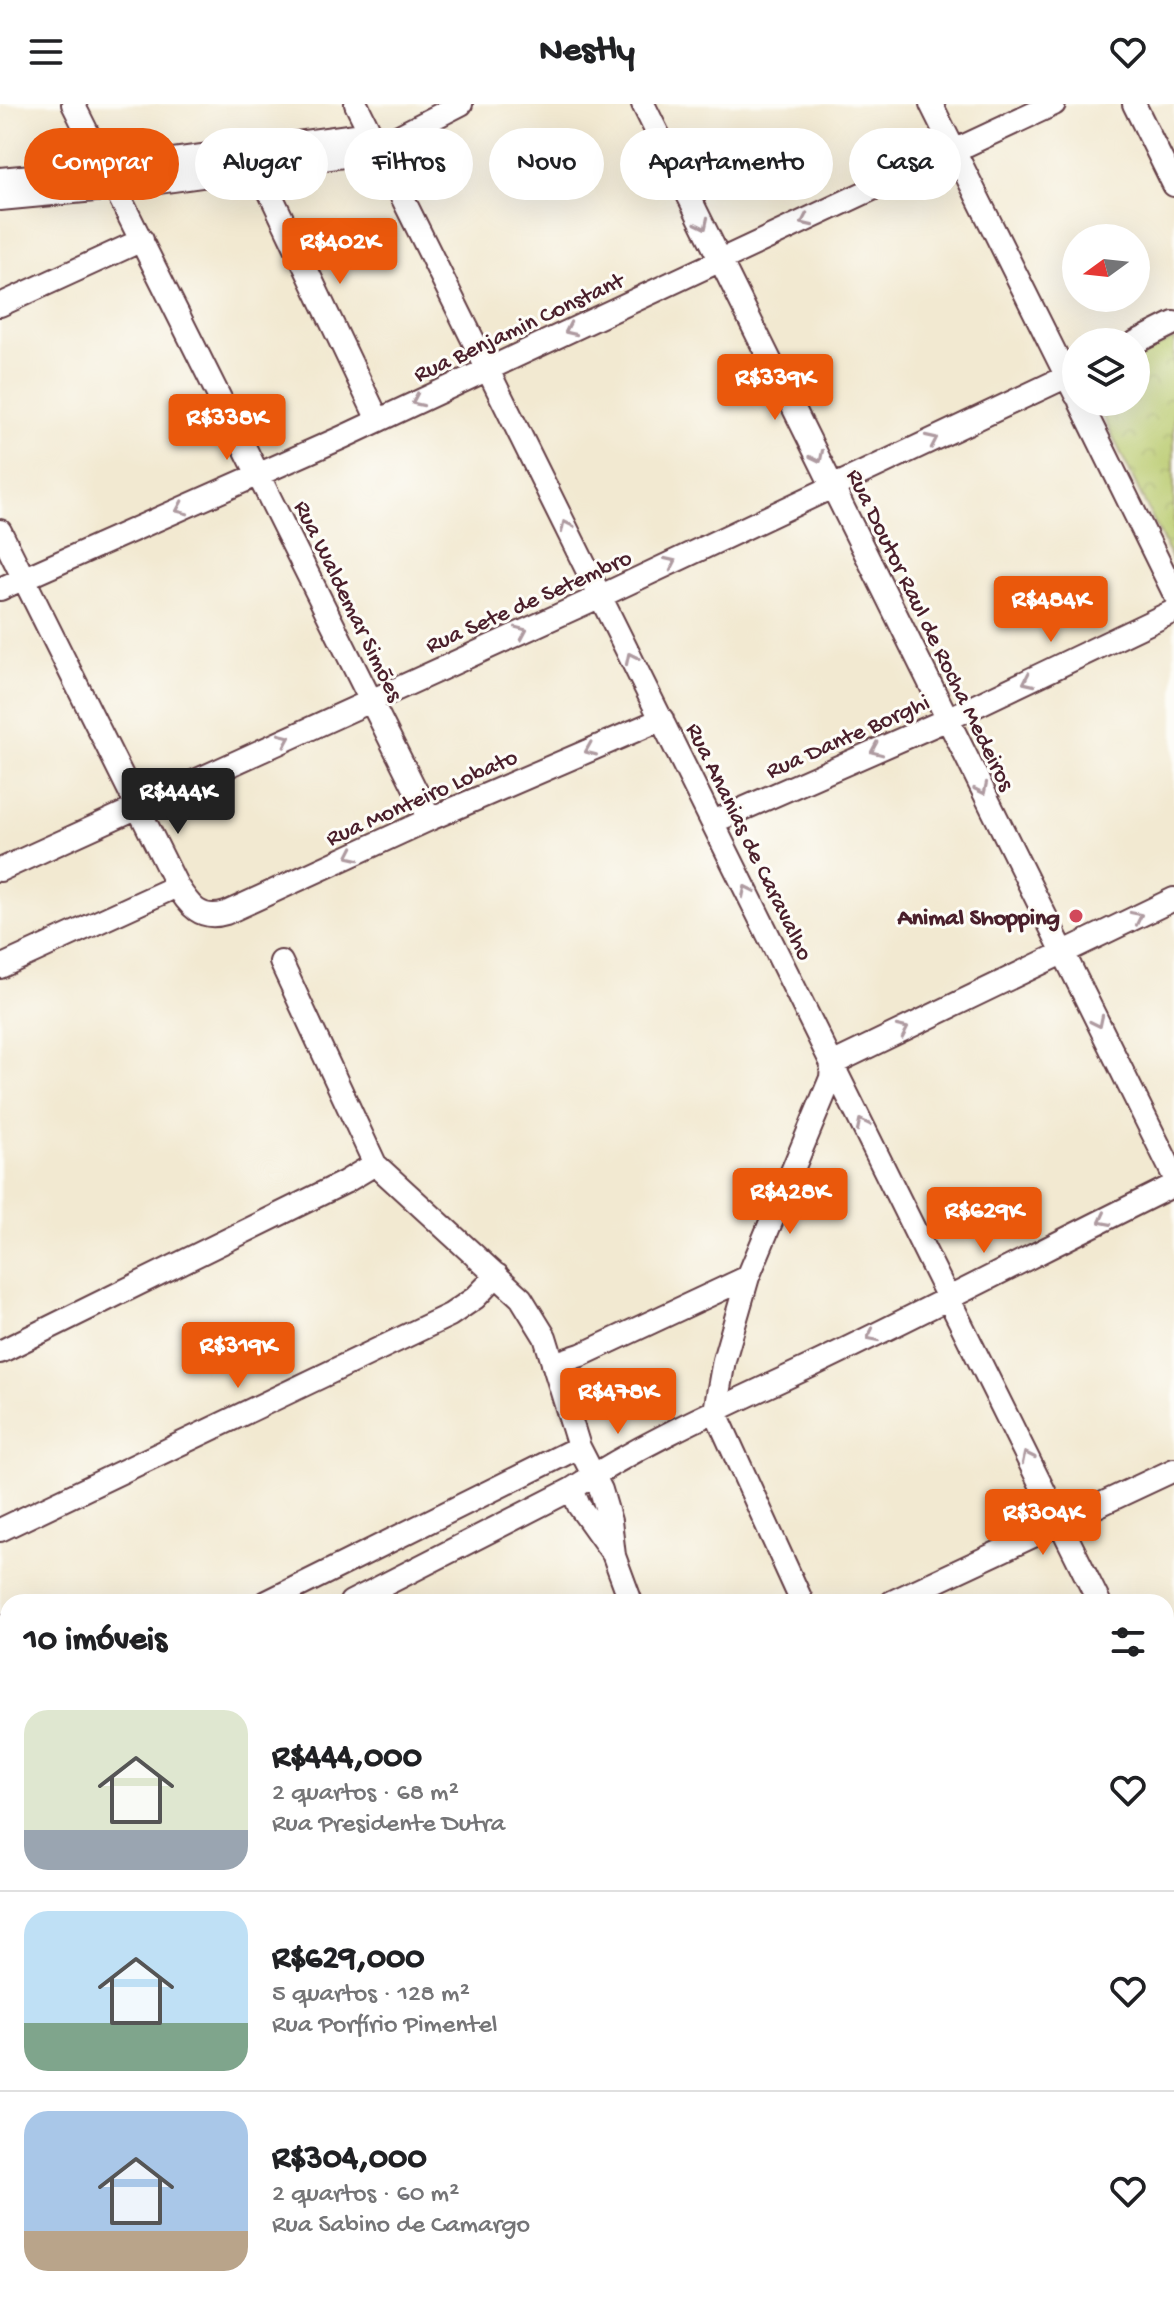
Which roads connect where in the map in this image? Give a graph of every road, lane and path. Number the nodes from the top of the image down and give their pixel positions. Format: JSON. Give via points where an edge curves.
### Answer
{"nodes":[{"id":1,"x":73,"y":104,"type":"edge"},
{"id":2,"x":356,"y":104,"type":"edge"},
{"id":3,"x":461,"y":104,"type":"edge"},
{"id":4,"x":643,"y":104,"type":"edge"},
{"id":5,"x":931,"y":104,"type":"edge"},
{"id":6,"x":1054,"y":104,"type":"edge"},
{"id":7,"x":1134,"y":104,"type":"edge"},
{"id":8,"x":85,"y":128,"type":"edge"},
{"id":9,"x":368,"y":128,"type":"edge"},
{"id":10,"x":414,"y":128,"type":"edge"},
{"id":11,"x":943,"y":128,"type":"edge"},
{"id":12,"x":961,"y":148,"type":"edge"},
{"id":13,"x":961,"y":165,"type":"edge"},
{"id":14,"x":0,"y":179,"type":"edge"},
{"id":15,"x":24,"y":179,"type":"edge"},
{"id":16,"x":1174,"y":185,"type":"edge"},
{"id":17,"x":24,"y":195,"type":"edge"},
{"id":18,"x":0,"y":199,"type":"edge"},
{"id":19,"x":122,"y":200,"type":"edge"},
{"id":20,"x":276,"y":200,"type":"edge"},
{"id":21,"x":404,"y":200,"type":"edge"},
{"id":22,"x":850,"y":200,"type":"edge"},
{"id":23,"x":142,"y":240,"type":"junction"},
{"id":24,"x":721,"y":261,"type":"junction"},
{"id":25,"x":0,"y":305,"type":"edge"},
{"id":26,"x":1174,"y":323,"type":"edge"},
{"id":27,"x":1150,"y":335,"type":"edge"},
{"id":28,"x":1062,"y":360,"type":"edge"},
{"id":29,"x":487,"y":368,"type":"junction"},
{"id":30,"x":1062,"y":386,"type":"edge"},
{"id":31,"x":1087,"y":416,"type":"edge"},
{"id":32,"x":378,"y":420,"type":"junction"},
{"id":33,"x":260,"y":475,"type":"junction"},
{"id":34,"x":833,"y":487,"type":"junction"},
{"id":35,"x":0,"y":531,"type":"edge"},
{"id":36,"x":23,"y":578,"type":"junction"},
{"id":37,"x":0,"y":589,"type":"edge"},
{"id":38,"x":1174,"y":593,"type":"edge"},
{"id":39,"x":601,"y":596,"type":"junction"},
{"id":40,"x":1174,"y":611,"type":"edge"},
{"id":41,"x":369,"y":700,"type":"junction"},
{"id":42,"x":662,"y":719,"type":"junction"},
{"id":43,"x":948,"y":719,"type":"junction"},
{"id":44,"x":137,"y":806,"type":"junction"},
{"id":45,"x":430,"y":819,"type":"junction"},
{"id":46,"x":713,"y":822,"type":"junction"},
{"id":47,"x":0,"y":870,"type":"edge"},
{"id":48,"x":177,"y":886,"type":"junction"},
{"id":49,"x":1174,"y":899,"type":"edge"},
{"id":50,"x":1064,"y":954,"type":"junction"},
{"id":51,"x":281,"y":962,"type":"dead end"},
{"id":52,"x":0,"y":967,"type":"edge"},
{"id":53,"x":832,"y":1064,"type":"junction"},
{"id":54,"x":375,"y":1164,"type":"junction"},
{"id":55,"x":1174,"y":1176,"type":"edge"},
{"id":56,"x":1174,"y":1185,"type":"edge"},
{"id":57,"x":497,"y":1275,"type":"junction"},
{"id":58,"x":748,"y":1277,"type":"junction"},
{"id":59,"x":949,"y":1299,"type":"junction"},
{"id":60,"x":0,"y":1352,"type":"edge"},
{"id":61,"x":553,"y":1364,"type":"junction"},
{"id":62,"x":715,"y":1411,"type":"junction"},
{"id":63,"x":579,"y":1447,"type":"junction"},
{"id":64,"x":1174,"y":1470,"type":"edge"},
{"id":65,"x":594,"y":1474,"type":"junction"},
{"id":66,"x":572,"y":1489,"type":"junction"},
{"id":67,"x":1060,"y":1523,"type":"junction"},
{"id":68,"x":0,"y":1530,"type":"edge"},
{"id":69,"x":614,"y":1556,"type":"junction"},
{"id":70,"x":283,"y":1594,"type":"edge"},
{"id":71,"x":367,"y":1594,"type":"edge"},
{"id":72,"x":628,"y":1594,"type":"edge"},
{"id":73,"x":798,"y":1594,"type":"edge"},
{"id":74,"x":909,"y":1594,"type":"edge"},
{"id":75,"x":1095,"y":1594,"type":"edge"}],
"edges":[{"from":1,"to":8,"type":"street","name":"Rua Waldemar Simões"},
{"from":2,"to":9,"type":"street","name":"Rua Ananias de Caravalho"},
{"from":3,"to":10,"type":"street"},
{"from":4,"to":24,"type":"street","name":"Rua Doutor Raul de Rocha Medeiros","one_way":true},
{"from":5,"to":11,"type":"street"},
{"from":6,"to":12,"type":"street","name":"Rua Benjamin Constant"},
{"from":7,"to":16,"type":"street"},
{"from":13,"to":28,"type":"street"},
{"from":14,"to":15,"type":"street"},
{"from":17,"to":18,"type":"street"},
{"from":19,"to":23,"type":"street","name":"Rua Waldemar Simões"},
{"from":20,"to":32,"type":"street"},
{"from":21,"to":29,"type":"street","name":"Rua Ananias de Caravalho"},
{"from":22,"to":24,"type":"street","name":"Rua Benjamin Constant","one_way":true},
{"from":23,"to":25,"type":"street"},
{"from":23,"to":33,"type":"street","name":"Rua Waldemar Simões"},
{"from":24,"to":29,"type":"street","name":"Rua Benjamin Constant","one_way":true},
{"from":24,"to":34,"type":"street","name":"Rua Doutor Raul de Rocha Medeiros","one_way":true},
{"from":26,"to":27,"type":"street"},
{"from":29,"to":32,"type":"street","name":"Rua Benjamin Constant","one_way":true},
{"from":39,"to":29,"type":"street","name":"Rua Ananias de Caravalho","one_way":true},
{"from":34,"to":30,"type":"street","name":"Rua Sete de Setembro","one_way":true},
{"from":31,"to":38,"type":"street"},
{"from":32,"to":33,"type":"street","name":"Rua Benjamin Constant"},
{"from":33,"to":36,"type":"street","name":"Rua Benjamin Constant","one_way":true},
{"from":33,"to":41,"type":"street","name":"Rua Waldemar Simões"},
{"from":39,"to":34,"type":"street","name":"Rua Sete de Setembro","one_way":true},
{"from":34,"to":43,"type":"street","name":"Rua Doutor Raul de Rocha Medeiros"},
{"from":35,"to":36,"type":"street"},
{"from":36,"to":37,"type":"street","name":"Rua Benjamin Constant"},
{"from":36,"to":44,"type":"street"},
{"from":41,"to":39,"type":"street","name":"Rua Sete de Setembro","one_way":true},
{"from":42,"to":39,"type":"street","name":"Rua Ananias de Caravalho","one_way":true},
{"from":40,"to":43,"type":"street","name":"Rua Dante Borghi","one_way":true},
{"from":44,"to":41,"type":"street","name":"Rua Sete de Setembro","one_way":true},
{"from":41,"to":45,"type":"street","name":"Rua Waldemar Simões"},
{"from":42,"to":45,"type":"street","name":"Rua Monteiro Lobato","one_way":true},
{"from":42,"to":46,"type":"street","name":"Rua Ananias de Caravalho"},
{"from":43,"to":46,"type":"street","name":"Rua Dante Borghi","one_way":true},
{"from":43,"to":50,"type":"street","name":"Rua Doutor Raul de Rocha Medeiros","one_way":true},
{"from":44,"to":47,"type":"street","name":"Rua Sete de Setembro"},
{"from":44,"to":48,"type":"street"},
{"from":45,"to":48,"type":"street","name":"Rua Monteiro Lobato","one_way":true,"via":[[218,916],[201,914]]},
{"from":53,"to":46,"type":"street","name":"Rua Ananias de Caravalho","one_way":true},
{"from":48,"to":52,"type":"street"},
{"from":50,"to":49,"type":"street","one_way":true},
{"from":53,"to":50,"type":"street","one_way":true},
{"from":50,"to":55,"type":"street","name":"Rua Doutor Raul de Rocha Medeiros","one_way":true},
{"from":51,"to":54,"type":"street"},
{"from":53,"to":58,"type":"street","via":[[831,1078]]},
{"from":59,"to":53,"type":"street","name":"Rua Ananias de Caravalho","one_way":true},
{"from":54,"to":57,"type":"street"},
{"from":54,"to":60,"type":"street"},
{"from":56,"to":59,"type":"street","one_way":true},
{"from":57,"to":61,"type":"street","via":[[531,1310]]},
{"from":57,"to":68,"type":"street","via":[[450,1315]]},
{"from":58,"to":61,"type":"street"},
{"from":58,"to":62,"type":"street"},
{"from":59,"to":62,"type":"street","one_way":true},
{"from":67,"to":59,"type":"street","name":"Rua Ananias de Caravalho","one_way":true},
{"from":61,"to":63,"type":"street"},
{"from":62,"to":65,"type":"street"},
{"from":62,"to":73,"type":"street"},
{"from":63,"to":65,"type":"street"},
{"from":63,"to":70,"type":"street"},
{"from":64,"to":67,"type":"street"},
{"from":65,"to":66,"type":"street"},
{"from":65,"to":69,"type":"street","via":[[610,1521]]},
{"from":66,"to":69,"type":"street"},
{"from":66,"to":71,"type":"street"},
{"from":67,"to":74,"type":"street"},
{"from":67,"to":75,"type":"street","name":"Rua Ananias de Caravalho"},
{"from":69,"to":72,"type":"street"}]}
